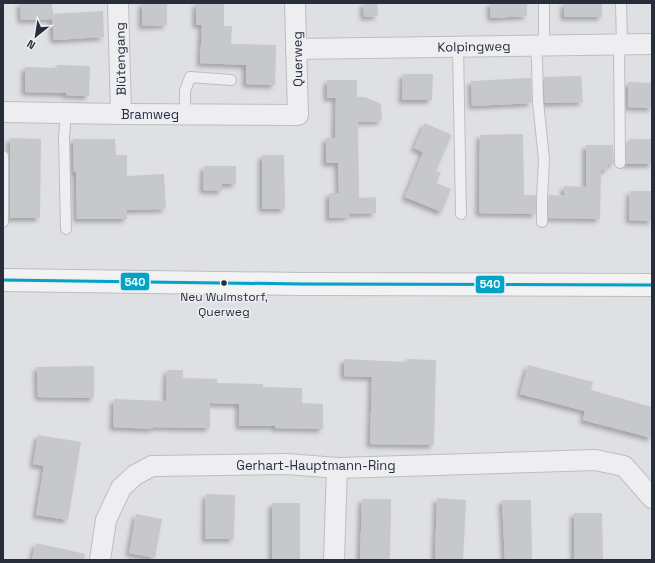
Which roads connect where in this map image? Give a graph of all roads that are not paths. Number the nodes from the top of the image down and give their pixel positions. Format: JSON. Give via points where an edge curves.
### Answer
{"nodes":[{"id":1,"x":118,"y":3,"type":"edge"},
{"id":2,"x":296,"y":3,"type":"edge"},
{"id":3,"x":544,"y":3,"type":"edge"},
{"id":4,"x":621,"y":3,"type":"edge"},
{"id":5,"x":620,"y":44,"type":"junction"},
{"id":6,"x":652,"y":44,"type":"edge"},
{"id":7,"x":540,"y":45,"type":"junction"},
{"id":8,"x":458,"y":47,"type":"junction"},
{"id":9,"x":296,"y":49,"type":"junction"},
{"id":10,"x":231,"y":80,"type":"dead end"},
{"id":11,"x":3,"y":112,"type":"edge"},
{"id":12,"x":66,"y":113,"type":"junction"},
{"id":13,"x":121,"y":114,"type":"junction"},
{"id":14,"x":185,"y":115,"type":"junction"},
{"id":15,"x":298,"y":115,"type":"joint"},
{"id":16,"x":3,"y":156,"type":"edge"},
{"id":17,"x":620,"y":164,"type":"dead end"},
{"id":18,"x":461,"y":214,"type":"dead end"},
{"id":19,"x":3,"y":222,"type":"edge"},
{"id":20,"x":542,"y":222,"type":"dead end"},
{"id":21,"x":66,"y":229,"type":"dead end"},
{"id":22,"x":3,"y":280,"type":"edge"},
{"id":23,"x":652,"y":285,"type":"edge"},
{"id":24,"x":336,"y":468,"type":"junction"},
{"id":25,"x":652,"y":498,"type":"edge"},
{"id":26,"x":100,"y":560,"type":"edge"},
{"id":27,"x":334,"y":560,"type":"edge"}],
"edges":[{"from":1,"to":13,"type":"street","name":"Blütengang"},
{"from":2,"to":9,"type":"street","name":"Querweg"},
{"from":3,"to":7,"type":"lane"},
{"from":4,"to":5,"type":"lane"},
{"from":5,"to":6,"type":"street","name":"Kolpingweg"},
{"from":5,"to":7,"type":"street","name":"Kolpingweg"},
{"from":5,"to":17,"type":"lane"},
{"from":7,"to":8,"type":"street","name":"Kolpingweg"},
{"from":7,"to":20,"type":"lane","via":[[538,102],[544,159]]},
{"from":8,"to":9,"type":"street","name":"Kolpingweg"},
{"from":8,"to":18,"type":"lane"},
{"from":9,"to":15,"type":"street","name":"Querweg"},
{"from":10,"to":14,"type":"lane","via":[[190,77],[184,91]]},
{"from":11,"to":12,"type":"street","name":"Bramweg"},
{"from":12,"to":13,"type":"street","name":"Bramweg"},
{"from":12,"to":21,"type":"lane"},
{"from":13,"to":14,"type":"street","name":"Bramweg"},
{"from":14,"to":15,"type":"street","name":"Bramweg"},
{"from":16,"to":19,"type":"lane"},
{"from":22,"to":23,"type":"main road"},
{"from":24,"to":25,"type":"street","name":"Gerhart-Hauptmann-Ring","via":[[595,460],[624,466]]},
{"from":24,"to":26,"type":"street","name":"Gerhart-Hauptmann-Ring","via":[[287,464],[152,466],[135,475],[121,488],[106,520]]},
{"from":24,"to":27,"type":"street"}]}
